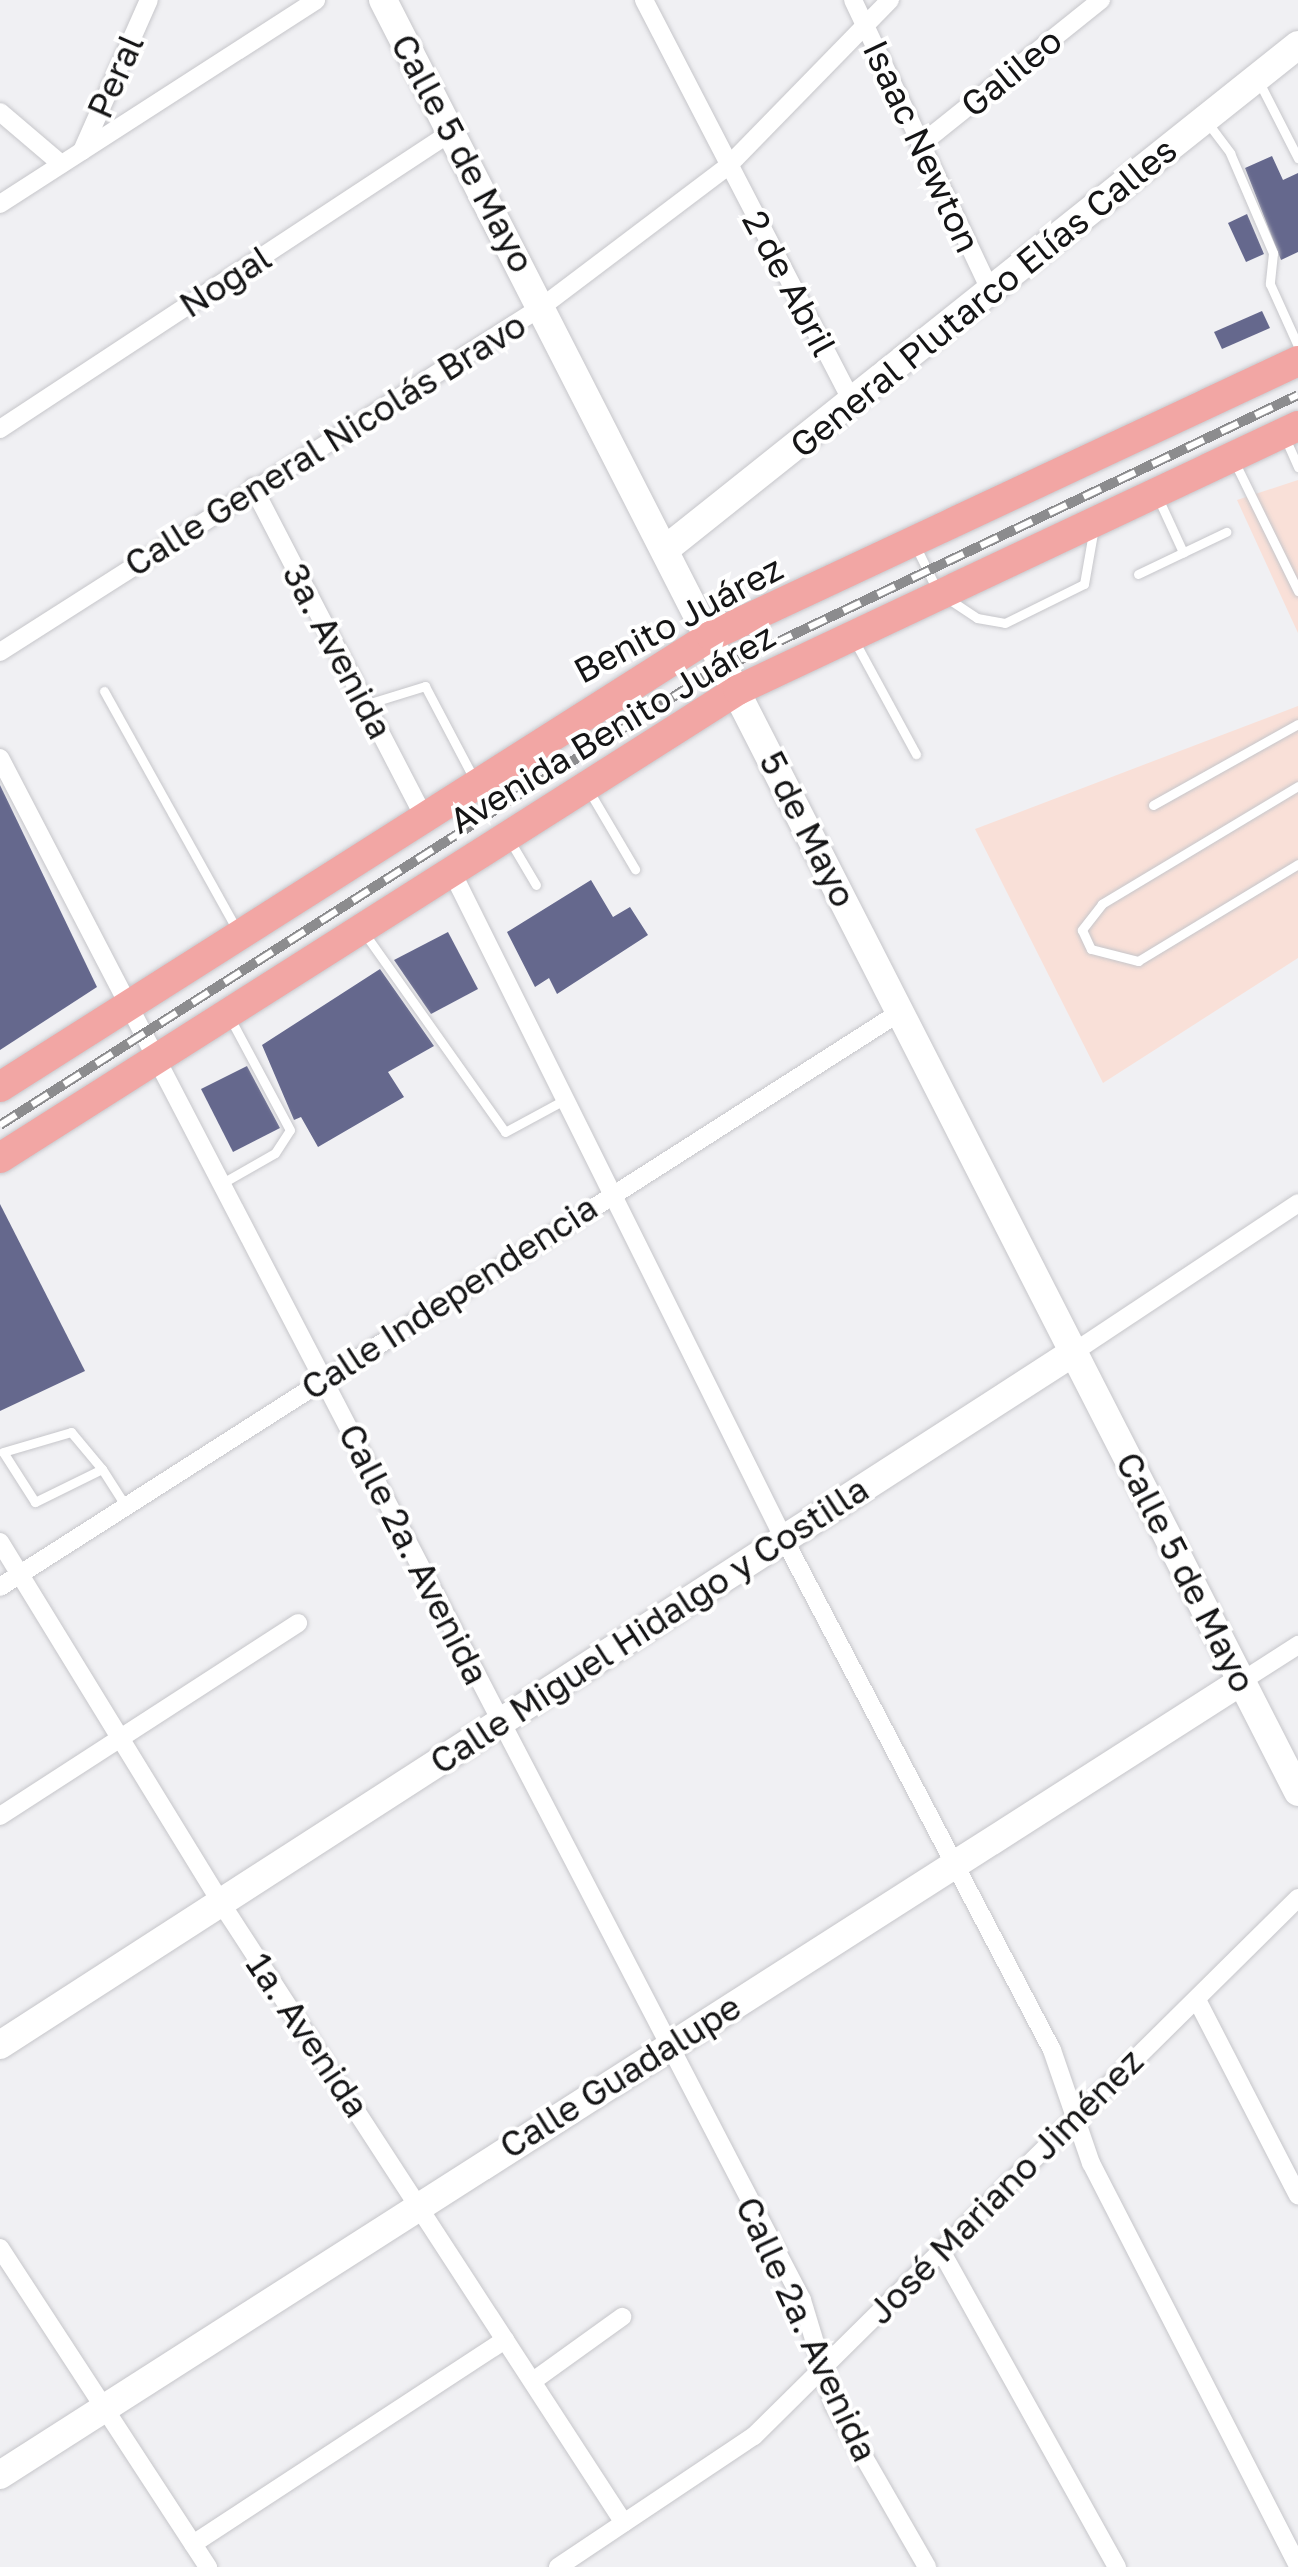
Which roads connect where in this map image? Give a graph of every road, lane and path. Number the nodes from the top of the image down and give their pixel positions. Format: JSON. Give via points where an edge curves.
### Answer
{"nodes":[{"id":1,"x":149,"y":0,"type":"edge"},
{"id":2,"x":316,"y":0,"type":"edge"},
{"id":3,"x":383,"y":0,"type":"edge"},
{"id":4,"x":644,"y":0,"type":"edge"},
{"id":5,"x":853,"y":0,"type":"edge"},
{"id":6,"x":890,"y":0,"type":"edge"},
{"id":7,"x":1102,"y":0,"type":"edge"},
{"id":8,"x":865,"y":26,"type":"junction"},
{"id":9,"x":1298,"y":45,"type":"edge"},
{"id":10,"x":1257,"y":78,"type":"junction"},
{"id":11,"x":0,"y":112,"type":"edge"},
{"id":12,"x":1205,"y":120,"type":"junction"},
{"id":13,"x":450,"y":134,"type":"junction"},
{"id":14,"x":920,"y":145,"type":"junction"},
{"id":15,"x":82,"y":151,"type":"junction"},
{"id":16,"x":1298,"y":158,"type":"edge"},
{"id":17,"x":61,"y":164,"type":"junction"},
{"id":18,"x":728,"y":166,"type":"junction"},
{"id":19,"x":0,"y":204,"type":"edge"},
{"id":20,"x":991,"y":292,"type":"junction"},
{"id":21,"x":543,"y":306,"type":"junction"},
{"id":22,"x":1298,"y":346,"type":"edge"},
{"id":23,"x":1298,"y":360,"type":"edge"},
{"id":24,"x":852,"y":401,"type":"junction"},
{"id":25,"x":0,"y":429,"type":"edge"},
{"id":26,"x":1290,"y":430,"type":"edge"},
{"id":27,"x":1232,"y":456,"type":"junction"},
{"id":28,"x":1298,"y":467,"type":"edge"},
{"id":29,"x":252,"y":487,"type":"junction"},
{"id":30,"x":1155,"y":491,"type":"junction"},
{"id":31,"x":971,"y":516,"type":"junction"},
{"id":32,"x":1094,"y":519,"type":"junction"},
{"id":33,"x":1226,"y":532,"type":"dead end"},
{"id":34,"x":914,"y":542,"type":"junction"},
{"id":35,"x":667,"y":548,"type":"junction"},
{"id":36,"x":1183,"y":552,"type":"junction"},
{"id":37,"x":995,"y":564,"type":"junction"},
{"id":38,"x":1138,"y":574,"type":"dead end"},
{"id":39,"x":1298,"y":591,"type":"edge"},
{"id":40,"x":938,"y":592,"type":"junction"},
{"id":41,"x":850,"y":633,"type":"junction"},
{"id":42,"x":711,"y":636,"type":"junction"},
{"id":43,"x":0,"y":652,"type":"edge"},
{"id":44,"x":738,"y":690,"type":"junction"},
{"id":45,"x":104,"y":691,"type":"dead end"},
{"id":46,"x":367,"y":704,"type":"junction"},
{"id":47,"x":1298,"y":724,"type":"edge"},
{"id":48,"x":916,"y":754,"type":"dead end"},
{"id":49,"x":0,"y":758,"type":"edge"},
{"id":50,"x":476,"y":781,"type":"junction"},
{"id":51,"x":584,"y":784,"type":"junction"},
{"id":52,"x":1298,"y":786,"type":"edge"},
{"id":53,"x":1152,"y":805,"type":"dead end"},
{"id":54,"x":423,"y":815,"type":"junction"},
{"id":55,"x":506,"y":835,"type":"junction"},
{"id":56,"x":1298,"y":864,"type":"edge"},
{"id":57,"x":635,"y":869,"type":"dead end"},
{"id":58,"x":451,"y":870,"type":"junction"},
{"id":59,"x":536,"y":885,"type":"dead end"},
{"id":60,"x":361,"y":927,"type":"junction"},
{"id":61,"x":239,"y":934,"type":"junction"},
{"id":62,"x":129,"y":1005,"type":"junction"},
{"id":63,"x":900,"y":1012,"type":"junction"},
{"id":64,"x":227,"y":1014,"type":"junction"},
{"id":65,"x":158,"y":1058,"type":"junction"},
{"id":66,"x":0,"y":1088,"type":"edge"},
{"id":67,"x":569,"y":1098,"type":"junction"},
{"id":68,"x":0,"y":1158,"type":"edge"},
{"id":69,"x":226,"y":1180,"type":"junction"},
{"id":70,"x":616,"y":1190,"type":"junction"},
{"id":71,"x":1298,"y":1203,"type":"edge"},
{"id":72,"x":1074,"y":1352,"type":"junction"},
{"id":73,"x":324,"y":1376,"type":"junction"},
{"id":74,"x":1,"y":1452,"type":"edge"},
{"id":75,"x":102,"y":1469,"type":"junction"},
{"id":76,"x":125,"y":1505,"type":"junction"},
{"id":77,"x":783,"y":1538,"type":"junction"},
{"id":78,"x":0,"y":1542,"type":"edge"},
{"id":79,"x":17,"y":1574,"type":"junction"},
{"id":80,"x":0,"y":1586,"type":"edge"},
{"id":81,"x":298,"y":1623,"type":"dead end"},
{"id":82,"x":1298,"y":1645,"type":"edge"},
{"id":83,"x":1242,"y":1680,"type":"junction"},
{"id":84,"x":499,"y":1722,"type":"junction"},
{"id":85,"x":119,"y":1741,"type":"junction"},
{"id":86,"x":1298,"y":1792,"type":"edge"},
{"id":87,"x":0,"y":1816,"type":"edge"},
{"id":88,"x":954,"y":1869,"type":"junction"},
{"id":89,"x":1298,"y":1898,"type":"edge"},
{"id":90,"x":221,"y":1903,"type":"junction"},
{"id":91,"x":1197,"y":2000,"type":"junction"},
{"id":92,"x":0,"y":2045,"type":"edge"},
{"id":93,"x":667,"y":2046,"type":"junction"},
{"id":94,"x":1077,"y":2110,"type":"junction"},
{"id":95,"x":1298,"y":2196,"type":"edge"},
{"id":96,"x":420,"y":2202,"type":"junction"},
{"id":97,"x":0,"y":2248,"type":"edge"},
{"id":98,"x":940,"y":2249,"type":"junction"},
{"id":99,"x":622,"y":2317,"type":"dead end"},
{"id":100,"x":506,"y":2340,"type":"junction"},
{"id":101,"x":821,"y":2368,"type":"junction"},
{"id":102,"x":533,"y":2381,"type":"junction"},
{"id":103,"x":104,"y":2408,"type":"junction"},
{"id":104,"x":0,"y":2475,"type":"edge"},
{"id":105,"x":624,"y":2523,"type":"junction"},
{"id":106,"x":193,"y":2544,"type":"junction"},
{"id":107,"x":578,"y":2562,"type":"edge"},
{"id":108,"x":1298,"y":2566,"type":"edge"},
{"id":109,"x":208,"y":2567,"type":"edge"},
{"id":110,"x":558,"y":2567,"type":"edge"},
{"id":111,"x":927,"y":2567,"type":"edge"},
{"id":112,"x":1117,"y":2567,"type":"edge"}],
"edges":[{"from":1,"to":15,"type":"street","name":"Peral"},
{"from":2,"to":15,"type":"street"},
{"from":3,"to":13,"type":"street","name":"Calle 5 de Mayo"},
{"from":4,"to":18,"type":"street","name":"2 de Abril"},
{"from":5,"to":8,"type":"street","name":"Isaac Newton"},
{"from":6,"to":8,"type":"street","name":"Calle General Nicolás Bravo"},
{"from":7,"to":14,"type":"street","name":"Galileo"},
{"from":8,"to":14,"type":"street","name":"Isaac Newton"},
{"from":8,"to":18,"type":"street","name":"Calle General Nicolás Bravo"},
{"from":9,"to":10,"type":"street","name":"General Plutarco Elías Calles"},
{"from":10,"to":12,"type":"street","name":"General Plutarco Elías Calles"},
{"from":10,"to":16,"type":"lane"},
{"from":11,"to":17,"type":"street"},
{"from":12,"to":20,"type":"street","name":"General Plutarco Elías Calles"},
{"from":12,"to":22,"type":"lane","via":[[1230,152],[1273,253],[1270,284]]},
{"from":13,"to":21,"type":"street","name":"Calle 5 de Mayo"},
{"from":13,"to":25,"type":"street","name":"Nogal"},
{"from":14,"to":20,"type":"street","name":"Isaac Newton"},
{"from":15,"to":17,"type":"street"},
{"from":17,"to":19,"type":"street"},
{"from":18,"to":21,"type":"street","name":"Calle General Nicolás Bravo"},
{"from":18,"to":24,"type":"street","name":"2 de Abril"},
{"from":20,"to":24,"type":"street","name":"General Plutarco Elías Calles"},
{"from":21,"to":29,"type":"street","name":"Calle General Nicolás Bravo"},
{"from":21,"to":35,"type":"street","name":"5 de Mayo"},
{"from":23,"to":31,"type":"main road","name":"Benito Juárez"},
{"from":24,"to":35,"type":"street","name":"General Plutarco Elías Calles"},
{"from":26,"to":27,"type":"main road","name":"Avenida Benito Juárez"},
{"from":26,"to":28,"type":"lane"},
{"from":27,"to":30,"type":"main road","name":"Avenida Benito Juárez"},
{"from":27,"to":39,"type":"lane"},
{"from":29,"to":43,"type":"street","name":"Calle General Nicolás Bravo"},
{"from":29,"to":46,"type":"street","name":"3a. Avenida"},
{"from":30,"to":32,"type":"main road","name":"Avenida Benito Juárez"},
{"from":30,"to":36,"type":"lane"},
{"from":31,"to":34,"type":"main road","name":"Benito Juárez"},
{"from":31,"to":37,"type":"main road"},
{"from":32,"to":37,"type":"main road","name":"Avenida Benito Juárez"},
{"from":32,"to":40,"type":"lane","via":[[1092,570],[1053,603],[989,623]]},
{"from":33,"to":36,"type":"lane"},
{"from":34,"to":40,"type":"lane"},
{"from":34,"to":42,"type":"main road","name":"Benito Juárez"},
{"from":35,"to":42,"type":"street","name":"5 de Mayo"},
{"from":36,"to":38,"type":"lane"},
{"from":37,"to":40,"type":"main road","name":"Avenida Benito Juárez"},
{"from":40,"to":41,"type":"main road","name":"Avenida Benito Juárez"},
{"from":41,"to":44,"type":"main road","name":"Avenida Benito Juárez"},
{"from":41,"to":48,"type":"lane"},
{"from":42,"to":44,"type":"street","name":"5 de Mayo"},
{"from":42,"to":50,"type":"main road","name":"Benito Juárez"},
{"from":44,"to":51,"type":"main road","name":"Avenida Benito Juárez"},
{"from":44,"to":63,"type":"street","name":"5 de Mayo"},
{"from":45,"to":61,"type":"lane"},
{"from":46,"to":50,"type":"lane","via":[[425,686]]},
{"from":46,"to":54,"type":"street","name":"3a. Avenida"},
{"from":47,"to":53,"type":"lane"},
{"from":49,"to":62,"type":"street","name":"Calle 2a. Avenida"},
{"from":50,"to":54,"type":"main road","name":"Benito Juárez"},
{"from":51,"to":55,"type":"main road","name":"Avenida Benito Juárez"},
{"from":51,"to":57,"type":"lane"},
{"from":52,"to":56,"type":"lane","via":[[1102,904],[1082,930],[1090,948],[1138,961]]},
{"from":54,"to":61,"type":"main road","name":"Benito Juárez"},
{"from":55,"to":58,"type":"main road","name":"Avenida Benito Juárez"},
{"from":55,"to":59,"type":"lane"},
{"from":58,"to":60,"type":"main road","name":"Avenida Benito Juárez"},
{"from":58,"to":67,"type":"street"},
{"from":60,"to":64,"type":"main road","name":"Avenida Benito Juárez"},
{"from":60,"to":67,"type":"lane","via":[[505,1132]]},
{"from":61,"to":62,"type":"main road","name":"Benito Juárez"},
{"from":62,"to":65,"type":"street","name":"Calle 2a. Avenida"},
{"from":62,"to":66,"type":"main road"},
{"from":63,"to":70,"type":"street","name":"Calle Independencia"},
{"from":63,"to":72,"type":"street","name":"5 de Mayo"},
{"from":64,"to":65,"type":"main road","name":"Avenida Benito Juárez"},
{"from":64,"to":69,"type":"lane","via":[[290,1130],[275,1153]]},
{"from":65,"to":68,"type":"main road","name":"Avenida Benito Juárez"},
{"from":65,"to":69,"type":"street","name":"Calle 2a. Avenida"},
{"from":67,"to":70,"type":"street"},
{"from":69,"to":73,"type":"street","name":"Calle 2a. Avenida"},
{"from":70,"to":73,"type":"street","name":"Calle Independencia"},
{"from":70,"to":77,"type":"street"},
{"from":71,"to":72,"type":"street","name":"Calle Miguel Hidalgo y Costilla"},
{"from":72,"to":77,"type":"street","name":"Calle Miguel Hidalgo y Costilla"},
{"from":72,"to":83,"type":"street","name":"Calle 5 de Mayo"},
{"from":73,"to":76,"type":"street","name":"Calle Independencia"},
{"from":73,"to":84,"type":"street","name":"Calle 2a. Avenida"},
{"from":74,"to":75,"type":"lane","via":[[71,1432]]},
{"from":74,"to":75,"type":"lane","via":[[34,1502]]},
{"from":75,"to":76,"type":"lane"},
{"from":76,"to":79,"type":"street","name":"Calle Independencia"},
{"from":77,"to":84,"type":"street","name":"Calle Miguel Hidalgo y Costilla"},
{"from":77,"to":88,"type":"street"},
{"from":78,"to":79,"type":"street","name":"1a. Avenida"},
{"from":79,"to":80,"type":"street","name":"Calle Independencia"},
{"from":79,"to":85,"type":"street","name":"1a. Avenida"},
{"from":81,"to":85,"type":"street"},
{"from":82,"to":83,"type":"street"},
{"from":83,"to":86,"type":"street","name":"Calle 5 de Mayo"},
{"from":83,"to":88,"type":"street","name":"Calle Guadalupe"},
{"from":84,"to":90,"type":"street","name":"Calle Miguel Hidalgo y Costilla"},
{"from":84,"to":93,"type":"street","name":"Calle 2a. Avenida"},
{"from":85,"to":87,"type":"street"},
{"from":85,"to":90,"type":"street","name":"1a. Avenida"},
{"from":88,"to":93,"type":"street","name":"Calle Guadalupe"},
{"from":88,"to":94,"type":"street"},
{"from":89,"to":91,"type":"street","name":"José Mariano Jiménez"},
{"from":90,"to":92,"type":"street","name":"Calle Miguel Hidalgo y Costilla"},
{"from":90,"to":96,"type":"street","name":"1a. Avenida"},
{"from":91,"to":94,"type":"street","name":"José Mariano Jiménez"},
{"from":91,"to":95,"type":"street"},
{"from":93,"to":96,"type":"street","name":"Calle Guadalupe"},
{"from":93,"to":101,"type":"street","name":"Calle 2a. Avenida","via":[[802,2300]]},
{"from":94,"to":98,"type":"street","name":"José Mariano Jiménez"},
{"from":94,"to":108,"type":"street","via":[[1091,2163]]},
{"from":96,"to":100,"type":"street","name":"1a. Avenida"},
{"from":96,"to":103,"type":"street","name":"Calle Guadalupe"},
{"from":97,"to":103,"type":"street"},
{"from":98,"to":101,"type":"street","name":"José Mariano Jiménez"},
{"from":98,"to":112,"type":"street"},
{"from":99,"to":102,"type":"street"},
{"from":100,"to":102,"type":"street","name":"1a. Avenida"},
{"from":100,"to":106,"type":"street"},
{"from":101,"to":105,"type":"street","name":"José Mariano Jiménez","via":[[754,2436]]},
{"from":101,"to":111,"type":"street","name":"Calle 2a. Avenida"},
{"from":102,"to":105,"type":"street","name":"1a. Avenida"},
{"from":103,"to":104,"type":"street","name":"Calle Guadalupe"},
{"from":103,"to":106,"type":"street"},
{"from":105,"to":107,"type":"street","name":"José Mariano Jiménez"},
{"from":106,"to":109,"type":"street"},
{"from":107,"to":110,"type":"street","name":"José Mariano Jiménez"}]}
